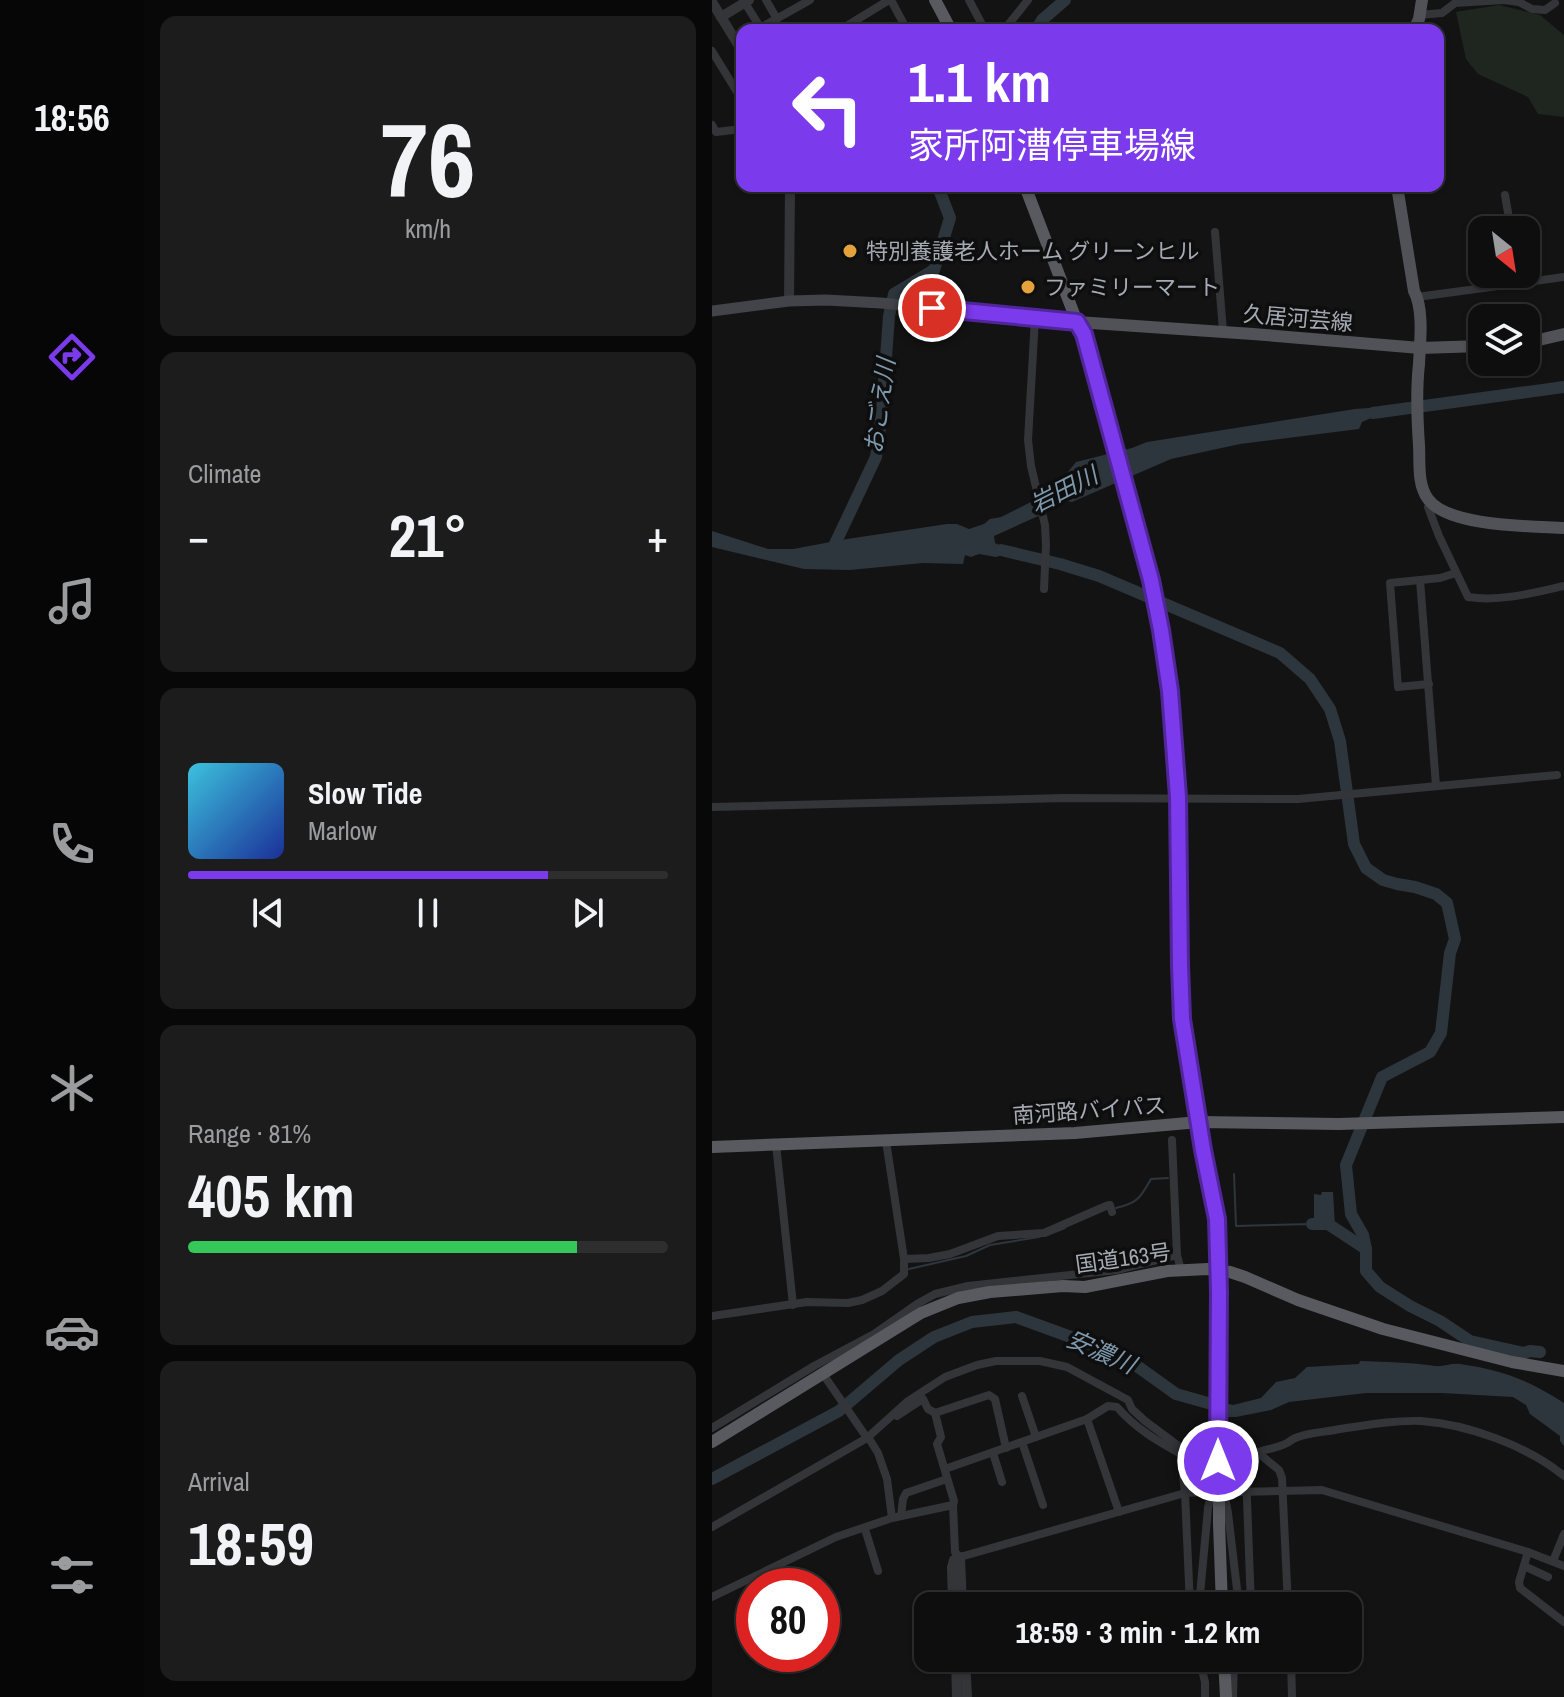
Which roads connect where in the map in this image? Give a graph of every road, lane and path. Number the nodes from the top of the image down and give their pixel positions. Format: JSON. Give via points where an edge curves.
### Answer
{"nodes":[{"id":1,"x":766,"y":0,"type":"edge"},
{"id":2,"x":810,"y":0,"type":"edge"},
{"id":3,"x":890,"y":0,"type":"edge"},
{"id":4,"x":935,"y":0,"type":"edge"},
{"id":5,"x":969,"y":0,"type":"edge"},
{"id":6,"x":1028,"y":0,"type":"edge"},
{"id":7,"x":1422,"y":0,"type":"edge"},
{"id":8,"x":747,"y":1,"type":"edge"},
{"id":9,"x":712,"y":2,"type":"edge"},
{"id":10,"x":1555,"y":3,"type":"dead end"},
{"id":11,"x":1419,"y":15,"type":"junction"},
{"id":12,"x":721,"y":17,"type":"junction"},
{"id":13,"x":777,"y":19,"type":"junction"},
{"id":14,"x":758,"y":24,"type":"edge"},
{"id":15,"x":769,"y":24,"type":"edge"},
{"id":16,"x":850,"y":24,"type":"edge"},
{"id":17,"x":904,"y":24,"type":"edge"},
{"id":18,"x":948,"y":24,"type":"edge"},
{"id":19,"x":982,"y":24,"type":"edge"},
{"id":20,"x":1009,"y":24,"type":"edge"},
{"id":21,"x":1416,"y":24,"type":"edge"},
{"id":22,"x":736,"y":41,"type":"edge"},
{"id":23,"x":713,"y":53,"type":"edge"},
{"id":24,"x":736,"y":88,"type":"edge"},
{"id":25,"x":712,"y":125,"type":"edge"},
{"id":26,"x":736,"y":130,"type":"edge"},
{"id":27,"x":790,"y":192,"type":"edge"},
{"id":28,"x":1028,"y":192,"type":"edge"},
{"id":29,"x":1398,"y":192,"type":"edge"},
{"id":30,"x":1505,"y":195,"type":"dead end"},
{"id":31,"x":1509,"y":216,"type":"edge"},
{"id":32,"x":1215,"y":232,"type":"dead end"},
{"id":33,"x":1564,"y":277,"type":"edge"},
{"id":34,"x":1540,"y":278,"type":"edge"},
{"id":35,"x":1468,"y":287,"type":"edge"},
{"id":36,"x":1417,"y":297,"type":"junction"},
{"id":37,"x":789,"y":301,"type":"junction"},
{"id":38,"x":712,"y":311,"type":"edge"},
{"id":39,"x":1035,"y":318,"type":"junction"},
{"id":40,"x":1077,"y":322,"type":"junction"},
{"id":41,"x":1223,"y":331,"type":"junction"},
{"id":42,"x":1564,"y":334,"type":"edge"},
{"id":43,"x":1540,"y":340,"type":"edge"},
{"id":44,"x":1468,"y":346,"type":"edge"},
{"id":45,"x":1420,"y":348,"type":"junction"},
{"id":46,"x":1430,"y":502,"type":"junction"},
{"id":47,"x":1564,"y":528,"type":"edge"},
{"id":48,"x":1456,"y":573,"type":"junction"},
{"id":49,"x":1420,"y":580,"type":"junction"},
{"id":50,"x":1564,"y":586,"type":"edge"},
{"id":51,"x":1044,"y":589,"type":"dead end"},
{"id":52,"x":1429,"y":684,"type":"junction"},
{"id":53,"x":1557,"y":775,"type":"dead end"},
{"id":54,"x":1436,"y":786,"type":"junction"},
{"id":55,"x":1178,"y":797,"type":"junction"},
{"id":56,"x":712,"y":807,"type":"edge"},
{"id":57,"x":1564,"y":1117,"type":"edge"},
{"id":58,"x":1199,"y":1122,"type":"junction"},
{"id":59,"x":1172,"y":1140,"type":"dead end"},
{"id":60,"x":886,"y":1141,"type":"junction"},
{"id":61,"x":776,"y":1144,"type":"junction"},
{"id":62,"x":712,"y":1147,"type":"edge"},
{"id":63,"x":1111,"y":1208,"type":"dead end"},
{"id":64,"x":1177,"y":1255,"type":"junction"},
{"id":65,"x":904,"y":1259,"type":"junction"},
{"id":66,"x":1181,"y":1270,"type":"junction"},
{"id":67,"x":793,"y":1305,"type":"junction"},
{"id":68,"x":712,"y":1316,"type":"edge"},
{"id":69,"x":1564,"y":1371,"type":"edge"},
{"id":70,"x":826,"y":1378,"type":"junction"},
{"id":71,"x":1022,"y":1396,"type":"dead end"},
{"id":72,"x":935,"y":1413,"type":"junction"},
{"id":73,"x":1087,"y":1419,"type":"junction"},
{"id":74,"x":712,"y":1428,"type":"edge"},
{"id":75,"x":879,"y":1428,"type":"junction"},
{"id":76,"x":866,"y":1437,"type":"junction"},
{"id":77,"x":1036,"y":1437,"type":"junction"},
{"id":78,"x":712,"y":1442,"type":"edge"},
{"id":79,"x":1022,"y":1442,"type":"junction"},
{"id":80,"x":1006,"y":1448,"type":"junction"},
{"id":81,"x":1257,"y":1452,"type":"junction"},
{"id":82,"x":993,"y":1453,"type":"junction"},
{"id":83,"x":1181,"y":1454,"type":"junction"},
{"id":84,"x":1218,"y":1461,"type":"junction"},
{"id":85,"x":946,"y":1474,"type":"junction"},
{"id":86,"x":1564,"y":1476,"type":"edge"},
{"id":87,"x":1002,"y":1482,"type":"dead end"},
{"id":88,"x":1247,"y":1491,"type":"junction"},
{"id":89,"x":1283,"y":1491,"type":"junction"},
{"id":90,"x":1204,"y":1492,"type":"dead end"},
{"id":91,"x":1236,"y":1492,"type":"dead end"},
{"id":92,"x":1185,"y":1493,"type":"junction"},
{"id":93,"x":953,"y":1505,"type":"junction"},
{"id":94,"x":1043,"y":1505,"type":"dead end"},
{"id":95,"x":1119,"y":1512,"type":"junction"},
{"id":96,"x":897,"y":1517,"type":"junction"},
{"id":97,"x":712,"y":1527,"type":"edge"},
{"id":98,"x":865,"y":1529,"type":"junction"},
{"id":99,"x":1564,"y":1534,"type":"edge"},
{"id":100,"x":1528,"y":1552,"type":"junction"},
{"id":101,"x":960,"y":1557,"type":"junction"},
{"id":102,"x":1553,"y":1561,"type":"junction"},
{"id":103,"x":1524,"y":1566,"type":"junction"},
{"id":104,"x":1564,"y":1566,"type":"edge"},
{"id":105,"x":878,"y":1571,"type":"dead end"},
{"id":106,"x":1548,"y":1577,"type":"dead end"},
{"id":107,"x":953,"y":1592,"type":"edge"},
{"id":108,"x":961,"y":1592,"type":"edge"},
{"id":109,"x":1189,"y":1592,"type":"edge"},
{"id":110,"x":1200,"y":1592,"type":"edge"},
{"id":111,"x":1222,"y":1592,"type":"edge"},
{"id":112,"x":1237,"y":1592,"type":"edge"},
{"id":113,"x":1251,"y":1592,"type":"edge"},
{"id":114,"x":1287,"y":1592,"type":"edge"},
{"id":115,"x":712,"y":1597,"type":"edge"},
{"id":116,"x":1564,"y":1622,"type":"edge"},
{"id":117,"x":956,"y":1672,"type":"edge"},
{"id":118,"x":966,"y":1672,"type":"edge"},
{"id":119,"x":1202,"y":1672,"type":"edge"},
{"id":120,"x":1225,"y":1672,"type":"edge"},
{"id":121,"x":1234,"y":1672,"type":"edge"},
{"id":122,"x":1291,"y":1672,"type":"edge"},
{"id":123,"x":957,"y":1697,"type":"edge"},
{"id":124,"x":967,"y":1697,"type":"edge"},
{"id":125,"x":1205,"y":1697,"type":"edge"},
{"id":126,"x":1226,"y":1697,"type":"edge"},
{"id":127,"x":1233,"y":1697,"type":"edge"},
{"id":128,"x":1292,"y":1697,"type":"edge"}],
"edges":[{"from":1,"to":13,"type":"street"},
{"from":2,"to":13,"type":"street"},
{"from":3,"to":16,"type":"street"},
{"from":3,"to":17,"type":"street"},
{"from":4,"to":18,"type":"highway"},
{"from":5,"to":19,"type":"street"},
{"from":6,"to":20,"type":"street"},
{"from":7,"to":11,"type":"main road"},
{"from":8,"to":12,"type":"street"},
{"from":8,"to":14,"type":"street"},
{"from":9,"to":12,"type":"street"},
{"from":10,"to":11,"type":"street","via":[[1545,10],[1504,0],[1455,3],[1442,13]]},
{"from":11,"to":21,"type":"main road"},
{"from":12,"to":22,"type":"street"},
{"from":13,"to":15,"type":"street"},
{"from":23,"to":24,"type":"street"},
{"from":25,"to":26,"type":"street","via":[[716,132]]},
{"from":27,"to":37,"type":"street"},
{"from":28,"to":40,"type":"highway"},
{"from":29,"to":36,"type":"main road"},
{"from":30,"to":31,"type":"street"},
{"from":32,"to":41,"type":"street"},
{"from":33,"to":34,"type":"street"},
{"from":35,"to":36,"type":"street"},
{"from":36,"to":45,"type":"main road"},
{"from":37,"to":38,"type":"main road"},
{"from":37,"to":39,"type":"main road","via":[[881,303]]},
{"from":39,"to":40,"type":"main road"},
{"from":39,"to":51,"type":"street","via":[[1028,440],[1044,521]]},
{"from":40,"to":41,"type":"main road","name":"久居河芸線"},
{"from":40,"to":55,"type":"highway","via":[[1151,580],[1170,691]]},
{"from":41,"to":45,"type":"main road","name":"久居河芸線"},
{"from":42,"to":43,"type":"main road"},
{"from":44,"to":45,"type":"main road","name":"久居河芸線"},
{"from":45,"to":46,"type":"main road","via":[[1416,393],[1421,479]]},
{"from":46,"to":47,"type":"main road","via":[[1467,520]]},
{"from":46,"to":48,"type":"street"},
{"from":48,"to":49,"type":"street"},
{"from":48,"to":50,"type":"street","via":[[1468,597],[1480,599]]},
{"from":49,"to":52,"type":"street"},
{"from":49,"to":52,"type":"street","via":[[1390,583],[1398,687]]},
{"from":52,"to":54,"type":"street"},
{"from":53,"to":54,"type":"street"},
{"from":54,"to":55,"type":"street","via":[[1298,799]]},
{"from":55,"to":56,"type":"street"},
{"from":55,"to":58,"type":"highway","via":[[1182,1019]]},
{"from":57,"to":58,"type":"highway","name":"南河路バイパス"},
{"from":58,"to":60,"type":"highway","name":"南河路バイパス"},
{"from":58,"to":84,"type":"highway","via":[[1217,1219]]},
{"from":59,"to":64,"type":"street"},
{"from":60,"to":61,"type":"highway","name":"南河路バイパス"},
{"from":60,"to":65,"type":"street"},
{"from":61,"to":62,"type":"highway","name":"南河路バイパス"},
{"from":61,"to":67,"type":"street"},
{"from":63,"to":65,"type":"street","via":[[1044,1233],[998,1236],[960,1251]]},
{"from":64,"to":66,"type":"street"},
{"from":64,"to":74,"type":"street","via":[[1117,1270],[935,1294]]},
{"from":65,"to":67,"type":"street","via":[[904,1274],[869,1298]]},
{"from":66,"to":69,"type":"highway","name":"国道163号","via":[[1230,1272],[1369,1324]]},
{"from":66,"to":70,"type":"highway","name":"国道163号","via":[[1094,1286],[958,1298],[921,1313]]},
{"from":67,"to":68,"type":"street"},
{"from":70,"to":76,"type":"street"},
{"from":70,"to":78,"type":"highway","name":"国道163号"},
{"from":71,"to":77,"type":"street"},
{"from":72,"to":75,"type":"street","via":[[923,1399]]},
{"from":72,"to":80,"type":"street","via":[[989,1395],[995,1399]]},
{"from":72,"to":85,"type":"street"},
{"from":73,"to":77,"type":"street"},
{"from":73,"to":83,"type":"street","via":[[1108,1406],[1117,1407],[1153,1439]]},
{"from":73,"to":95,"type":"street"},
{"from":75,"to":76,"type":"street"},
{"from":75,"to":83,"type":"street","via":[[908,1401],[959,1371],[996,1361],[1040,1361],[1067,1367],[1128,1400],[1145,1421],[1180,1447]]},
{"from":76,"to":96,"type":"street","via":[[878,1453]]},
{"from":76,"to":97,"type":"street"},
{"from":77,"to":79,"type":"street"},
{"from":79,"to":80,"type":"street"},
{"from":79,"to":94,"type":"street"},
{"from":80,"to":82,"type":"street"},
{"from":81,"to":86,"type":"street","via":[[1296,1437],[1419,1421],[1491,1436]]},
{"from":81,"to":88,"type":"street","via":[[1248,1460]]},
{"from":81,"to":89,"type":"street","via":[[1279,1470]]},
{"from":82,"to":85,"type":"street"},
{"from":82,"to":87,"type":"street"},
{"from":83,"to":92,"type":"street"},
{"from":84,"to":110,"type":"street"},
{"from":84,"to":111,"type":"highway"},
{"from":84,"to":112,"type":"street"},
{"from":85,"to":93,"type":"street"},
{"from":85,"to":96,"type":"street","via":[[906,1493]]},
{"from":88,"to":89,"type":"street"},
{"from":88,"to":91,"type":"street"},
{"from":88,"to":113,"type":"street"},
{"from":89,"to":100,"type":"street","via":[[1322,1490]]},
{"from":89,"to":114,"type":"street"},
{"from":90,"to":92,"type":"street"},
{"from":92,"to":95,"type":"street"},
{"from":92,"to":109,"type":"street"},
{"from":93,"to":96,"type":"street"},
{"from":93,"to":101,"type":"street","via":[[955,1552]]},
{"from":95,"to":101,"type":"street"},
{"from":96,"to":98,"type":"street"},
{"from":98,"to":105,"type":"street"},
{"from":98,"to":115,"type":"street","via":[[836,1537]]},
{"from":99,"to":102,"type":"street"},
{"from":100,"to":102,"type":"street"},
{"from":100,"to":103,"type":"street"},
{"from":101,"to":107,"type":"street","via":[[952,1567]]},
{"from":101,"to":108,"type":"street"},
{"from":102,"to":104,"type":"street"},
{"from":103,"to":106,"type":"street"},
{"from":103,"to":116,"type":"street","via":[[1520,1588]]},
{"from":117,"to":123,"type":"street"},
{"from":118,"to":124,"type":"street"},
{"from":119,"to":125,"type":"street"},
{"from":120,"to":126,"type":"highway"},
{"from":121,"to":127,"type":"street"},
{"from":122,"to":128,"type":"street"}]}
